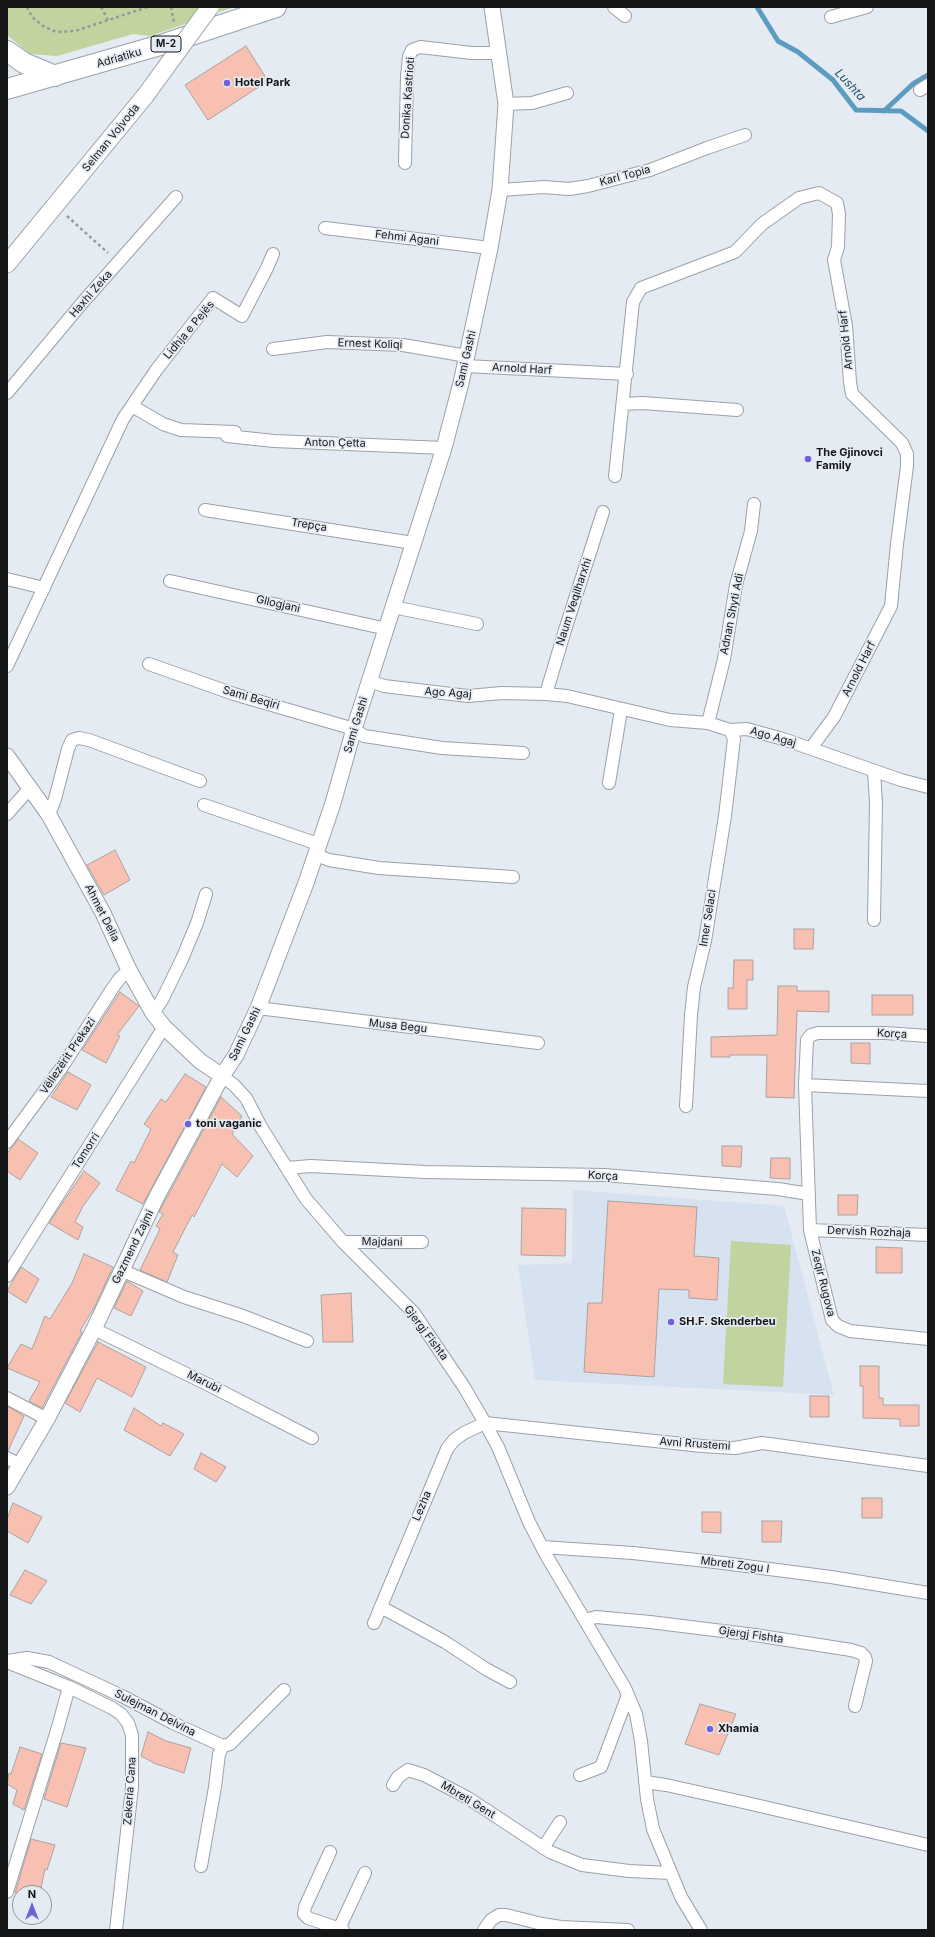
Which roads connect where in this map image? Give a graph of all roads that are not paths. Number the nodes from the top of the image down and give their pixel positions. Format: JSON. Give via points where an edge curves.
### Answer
{"nodes":[{"id":1,"x":210,"y":7,"type":"edge"},
{"id":2,"x":276,"y":7,"type":"edge"},
{"id":3,"x":492,"y":7,"type":"edge"},
{"id":4,"x":614,"y":7,"type":"edge"},
{"id":5,"x":867,"y":7,"type":"edge"},
{"id":6,"x":624,"y":16,"type":"dead end"},
{"id":7,"x":831,"y":17,"type":"dead end"},
{"id":8,"x":7,"y":51,"type":"edge"},
{"id":9,"x":500,"y":53,"type":"junction"},
{"id":10,"x":55,"y":76,"type":"junction"},
{"id":11,"x":7,"y":89,"type":"edge"},
{"id":12,"x":566,"y":93,"type":"dead end"},
{"id":13,"x":506,"y":104,"type":"junction"},
{"id":14,"x":745,"y":135,"type":"dead end"},
{"id":15,"x":405,"y":163,"type":"dead end"},
{"id":16,"x":500,"y":190,"type":"junction"},
{"id":17,"x":176,"y":197,"type":"dead end"},
{"id":18,"x":325,"y":228,"type":"dead end"},
{"id":19,"x":490,"y":248,"type":"junction"},
{"id":20,"x":273,"y":254,"type":"dead end"},
{"id":21,"x":7,"y":264,"type":"edge"},
{"id":22,"x":273,"y":349,"type":"dead end"},
{"id":23,"x":466,"y":361,"type":"junction"},
{"id":24,"x":627,"y":374,"type":"junction"},
{"id":25,"x":7,"y":393,"type":"edge"},
{"id":26,"x":623,"y":404,"type":"junction"},
{"id":27,"x":132,"y":406,"type":"junction"},
{"id":28,"x":737,"y":410,"type":"dead end"},
{"id":29,"x":444,"y":448,"type":"junction"},
{"id":30,"x":615,"y":476,"type":"dead end"},
{"id":31,"x":754,"y":504,"type":"dead end"},
{"id":32,"x":205,"y":510,"type":"dead end"},
{"id":33,"x":603,"y":512,"type":"dead end"},
{"id":34,"x":412,"y":543,"type":"junction"},
{"id":35,"x":7,"y":579,"type":"edge"},
{"id":36,"x":170,"y":581,"type":"dead end"},
{"id":37,"x":44,"y":588,"type":"junction"},
{"id":38,"x":393,"y":607,"type":"junction"},
{"id":39,"x":477,"y":624,"type":"dead end"},
{"id":40,"x":387,"y":629,"type":"junction"},
{"id":41,"x":149,"y":664,"type":"dead end"},
{"id":42,"x":7,"y":666,"type":"edge"},
{"id":43,"x":370,"y":681,"type":"junction"},
{"id":44,"x":546,"y":694,"type":"junction"},
{"id":45,"x":621,"y":710,"type":"junction"},
{"id":46,"x":708,"y":723,"type":"junction"},
{"id":47,"x":354,"y":729,"type":"junction"},
{"id":48,"x":730,"y":730,"type":"junction"},
{"id":49,"x":810,"y":748,"type":"junction"},
{"id":50,"x":523,"y":753,"type":"dead end"},
{"id":51,"x":7,"y":756,"type":"edge"},
{"id":52,"x":874,"y":771,"type":"junction"},
{"id":53,"x":200,"y":781,"type":"dead end"},
{"id":54,"x":609,"y":782,"type":"dead end"},
{"id":55,"x":928,"y":787,"type":"edge"},
{"id":56,"x":30,"y":788,"type":"junction"},
{"id":57,"x":204,"y":805,"type":"dead end"},
{"id":58,"x":7,"y":814,"type":"edge"},
{"id":59,"x":49,"y":815,"type":"junction"},
{"id":60,"x":317,"y":849,"type":"junction"},
{"id":61,"x":513,"y":877,"type":"dead end"},
{"id":62,"x":206,"y":894,"type":"dead end"},
{"id":63,"x":874,"y":920,"type":"dead end"},
{"id":64,"x":129,"y":970,"type":"junction"},
{"id":65,"x":258,"y":1008,"type":"junction"},
{"id":66,"x":153,"y":1013,"type":"junction"},
{"id":67,"x":164,"y":1027,"type":"junction"},
{"id":68,"x":928,"y":1036,"type":"edge"},
{"id":69,"x":538,"y":1043,"type":"dead end"},
{"id":70,"x":222,"y":1076,"type":"junction"},
{"id":71,"x":806,"y":1085,"type":"junction"},
{"id":72,"x":928,"y":1091,"type":"edge"},
{"id":73,"x":686,"y":1106,"type":"dead end"},
{"id":74,"x":7,"y":1142,"type":"edge"},
{"id":75,"x":287,"y":1168,"type":"junction"},
{"id":76,"x":809,"y":1194,"type":"junction"},
{"id":77,"x":810,"y":1230,"type":"junction"},
{"id":78,"x":928,"y":1235,"type":"edge"},
{"id":79,"x":343,"y":1242,"type":"junction"},
{"id":80,"x":422,"y":1242,"type":"dead end"},
{"id":81,"x":121,"y":1270,"type":"junction"},
{"id":82,"x":7,"y":1276,"type":"edge"},
{"id":83,"x":94,"y":1329,"type":"junction"},
{"id":84,"x":928,"y":1339,"type":"edge"},
{"id":85,"x":307,"y":1341,"type":"dead end"},
{"id":86,"x":7,"y":1398,"type":"edge"},
{"id":87,"x":47,"y":1419,"type":"junction"},
{"id":88,"x":485,"y":1423,"type":"junction"},
{"id":89,"x":312,"y":1438,"type":"dead end"},
{"id":90,"x":7,"y":1458,"type":"edge"},
{"id":91,"x":21,"y":1465,"type":"junction"},
{"id":92,"x":928,"y":1466,"type":"edge"},
{"id":93,"x":7,"y":1487,"type":"edge"},
{"id":94,"x":542,"y":1547,"type":"junction"},
{"id":95,"x":928,"y":1593,"type":"edge"},
{"id":96,"x":381,"y":1607,"type":"junction"},
{"id":97,"x":585,"y":1620,"type":"junction"},
{"id":98,"x":374,"y":1623,"type":"dead end"},
{"id":99,"x":7,"y":1662,"type":"edge"},
{"id":100,"x":510,"y":1682,"type":"dead end"},
{"id":101,"x":69,"y":1687,"type":"junction"},
{"id":102,"x":284,"y":1690,"type":"dead end"},
{"id":103,"x":628,"y":1695,"type":"junction"},
{"id":104,"x":855,"y":1706,"type":"dead end"},
{"id":105,"x":223,"y":1746,"type":"junction"},
{"id":106,"x":580,"y":1775,"type":"dead end"},
{"id":107,"x":645,"y":1782,"type":"junction"},
{"id":108,"x":393,"y":1785,"type":"dead end"},
{"id":109,"x":560,"y":1822,"type":"dead end"},
{"id":110,"x":928,"y":1845,"type":"edge"},
{"id":111,"x":543,"y":1848,"type":"junction"},
{"id":112,"x":330,"y":1852,"type":"dead end"},
{"id":113,"x":201,"y":1866,"type":"dead end"},
{"id":114,"x":366,"y":1873,"type":"dead end"},
{"id":115,"x":670,"y":1873,"type":"junction"},
{"id":116,"x":7,"y":1892,"type":"edge"},
{"id":117,"x":341,"y":1929,"type":"edge"},
{"id":118,"x":116,"y":1930,"type":"edge"},
{"id":119,"x":484,"y":1930,"type":"edge"},
{"id":120,"x":582,"y":1930,"type":"edge"},
{"id":121,"x":628,"y":1930,"type":"edge"},
{"id":122,"x":701,"y":1930,"type":"edge"}],
"edges":[{"from":1,"to":21,"type":"main road","name":"Selman Vojvoda","bridge":true,"via":[[145,96]]},
{"from":2,"to":10,"type":"main road","name":"Adriatiku","number":"M-2"},
{"from":3,"to":9,"type":"street","name":"Sami Gashi"},
{"from":4,"to":6,"type":"street"},
{"from":5,"to":7,"type":"street"},
{"from":8,"to":10,"type":"main road","via":[[24,63]]},
{"from":9,"to":13,"type":"street","name":"Sami Gashi"},
{"from":9,"to":15,"type":"street","name":"Donika Kastrioti","via":[[472,54],[420,47],[412,50],[407,77]]},
{"from":10,"to":11,"type":"main road","name":"Adriatiku","number":"M-2"},
{"from":12,"to":13,"type":"street","via":[[532,103]]},
{"from":13,"to":16,"type":"street","name":"Sami Gashi"},
{"from":14,"to":16,"type":"street","name":"Karl Topia","via":[[650,170],[588,186],[569,189],[544,187]]},
{"from":16,"to":19,"type":"street","name":"Sami Gashi"},
{"from":17,"to":25,"type":"street","name":"Haxhi Zeka"},
{"from":18,"to":19,"type":"street","name":"Fehmi Agani"},
{"from":19,"to":23,"type":"street","name":"Sami Gashi"},
{"from":20,"to":27,"type":"street","name":"Lidhja e Pejës","via":[[242,316],[213,298],[157,369]]},
{"from":22,"to":23,"type":"street","name":"Ernest Koliqi","via":[[327,342],[403,345]]},
{"from":23,"to":24,"type":"street","name":"Arnold Harf"},
{"from":23,"to":29,"type":"street","name":"Sami Gashi"},
{"from":24,"to":26,"type":"street","name":"Arnold Harf"},
{"from":24,"to":49,"type":"street","name":"Arnold Harf","via":[[633,302],[642,288],[735,252],[762,224],[799,198],[819,193],[837,203],[838,247],[834,260],[846,326],[852,394],[902,443],[907,454],[907,466],[891,606],[834,717]]},
{"from":26,"to":28,"type":"street","via":[[643,403]]},
{"from":26,"to":30,"type":"street","name":"Arnold Harf"},
{"from":27,"to":29,"type":"street","name":"Anton Çetta","via":[[163,424],[181,430],[232,434],[274,441]]},
{"from":27,"to":37,"type":"street","name":"Lidhja e Pejës","via":[[123,420]]},
{"from":29,"to":34,"type":"street","name":"Sami Gashi"},
{"from":31,"to":46,"type":"street","name":"Adnan Shyti Adi","via":[[751,531],[736,585],[724,659]]},
{"from":32,"to":34,"type":"street","name":"Trepça"},
{"from":33,"to":44,"type":"street","name":"Naum Veqilharxhi"},
{"from":34,"to":38,"type":"street","name":"Sami Gashi"},
{"from":35,"to":37,"type":"street"},
{"from":36,"to":40,"type":"street","name":"Gllogjani"},
{"from":37,"to":42,"type":"street","name":"Lidhja e Pejës"},
{"from":38,"to":39,"type":"street"},
{"from":38,"to":40,"type":"street","name":"Sami Gashi"},
{"from":40,"to":43,"type":"street","name":"Sami Gashi"},
{"from":41,"to":47,"type":"street","name":"Sami Beqiri","via":[[234,694]]},
{"from":43,"to":44,"type":"street","name":"Ago Agaj","via":[[392,688],[468,696],[502,693]]},
{"from":43,"to":47,"type":"street","name":"Sami Gashi"},
{"from":44,"to":45,"type":"street","name":"Ago Agaj","via":[[566,696]]},
{"from":45,"to":46,"type":"street","name":"Ago Agaj","via":[[670,720]]},
{"from":45,"to":54,"type":"street"},
{"from":46,"to":48,"type":"street","name":"Ago Agaj"},
{"from":47,"to":50,"type":"street","name":"Sami Beqiri","via":[[364,736],[442,748]]},
{"from":47,"to":60,"type":"street","name":"Sami Gashi","via":[[333,804]]},
{"from":48,"to":49,"type":"street","name":"Ago Agaj","via":[[748,729]]},
{"from":48,"to":73,"type":"street","name":"Imer Selaci","via":[[734,739],[725,816],[705,941],[694,987]]},
{"from":49,"to":52,"type":"street","name":"Ago Agaj"},
{"from":51,"to":56,"type":"street","name":"Ahmet Delia"},
{"from":52,"to":55,"type":"street","name":"Ago Agaj"},
{"from":52,"to":63,"type":"street"},
{"from":53,"to":59,"type":"street","via":[[79,738],[72,740],[68,748],[56,800]]},
{"from":56,"to":58,"type":"street"},
{"from":56,"to":59,"type":"street","name":"Ahmet Delia"},
{"from":57,"to":60,"type":"street"},
{"from":59,"to":64,"type":"street","name":"Ahmet Delia","via":[[103,913]]},
{"from":60,"to":61,"type":"street","via":[[347,864]]},
{"from":60,"to":65,"type":"street","name":"Sami Gashi"},
{"from":62,"to":66,"type":"street","via":[[182,959]]},
{"from":64,"to":66,"type":"street","name":"Ahmet Delia"},
{"from":64,"to":74,"type":"street","name":"Vëllezërit Prekazi","via":[[116,984],[62,1067]]},
{"from":65,"to":69,"type":"street","name":"Musa Begu"},
{"from":65,"to":70,"type":"street","name":"Sami Gashi","via":[[236,1055]]},
{"from":66,"to":67,"type":"street","name":"Ahmet Delia"},
{"from":67,"to":70,"type":"street","name":"Ahmet Delia","via":[[200,1061]]},
{"from":67,"to":82,"type":"street","name":"Tomorri"},
{"from":68,"to":71,"type":"street","name":"Korça","via":[[818,1032],[807,1040]]},
{"from":70,"to":75,"type":"street","name":"Gjergj Fishta","via":[[246,1098]]},
{"from":70,"to":81,"type":"street","name":"Gazmend Zajmi","via":[[157,1196]]},
{"from":71,"to":72,"type":"street"},
{"from":71,"to":76,"type":"street","name":"Korça"},
{"from":75,"to":76,"type":"street","name":"Korça","via":[[311,1166],[425,1172],[604,1175],[778,1189]]},
{"from":75,"to":79,"type":"street","name":"Gjergj Fishta","via":[[306,1199]]},
{"from":76,"to":77,"type":"street","name":"Zeqir Rugova"},
{"from":77,"to":78,"type":"street","name":"Dervish Rozhaja"},
{"from":77,"to":84,"type":"street","name":"Zeqir Rugova","via":[[827,1307],[832,1320],[838,1326],[850,1331]]},
{"from":79,"to":80,"type":"street","name":"Majdani"},
{"from":79,"to":88,"type":"street","name":"Gjergj Fishta","via":[[414,1313]]},
{"from":81,"to":83,"type":"street","name":"Gazmend Zajmi"},
{"from":81,"to":85,"type":"street","via":[[184,1297]]},
{"from":83,"to":87,"type":"street","name":"Gazmend Zajmi"},
{"from":83,"to":89,"type":"street","name":"Marubi"},
{"from":86,"to":87,"type":"street"},
{"from":87,"to":91,"type":"street","name":"Gazmend Zajmi"},
{"from":88,"to":92,"type":"street","name":"Avni Rrustemi","via":[[702,1446],[735,1448],[762,1442]]},
{"from":88,"to":94,"type":"street","name":"Gjergj Fishta","via":[[498,1446]]},
{"from":88,"to":96,"type":"street","name":"Lezha","via":[[464,1433],[447,1449]]},
{"from":90,"to":91,"type":"street"},
{"from":91,"to":93,"type":"street","name":"Gazmend Zajmi"},
{"from":94,"to":95,"type":"street","name":"Mbreti Zogu I","via":[[715,1562]]},
{"from":94,"to":97,"type":"street","name":"Gjergj Fishta"},
{"from":96,"to":98,"type":"street","name":"Lezha"},
{"from":96,"to":100,"type":"street"},
{"from":97,"to":103,"type":"street","name":"Gjergj Fishta"},
{"from":97,"to":104,"type":"street","name":"Gjergj Fishta","via":[[596,1617],[650,1622],[754,1635],[861,1653],[866,1661]]},
{"from":99,"to":101,"type":"street","name":"Zekeria Cana"},
{"from":99,"to":105,"type":"street","name":"Sulejman Delvina","via":[[27,1658],[49,1662]]},
{"from":101,"to":116,"type":"street"},
{"from":101,"to":118,"type":"street","name":"Zekeria Cana","via":[[121,1714],[128,1722],[132,1735],[132,1787]]},
{"from":102,"to":105,"type":"street","via":[[230,1744]]},
{"from":103,"to":106,"type":"street","via":[[601,1767]]},
{"from":103,"to":107,"type":"street","name":"Gjergj Fishta","via":[[636,1714]]},
{"from":105,"to":113,"type":"street","via":[[219,1754]]},
{"from":107,"to":110,"type":"street","via":[[732,1799]]},
{"from":107,"to":115,"type":"street","name":"Gjergj Fishta","via":[[653,1829]]},
{"from":108,"to":111,"type":"street","name":"Mbreti Gent","via":[[398,1777],[408,1770],[424,1774],[468,1798]]},
{"from":109,"to":111,"type":"street"},
{"from":111,"to":115,"type":"street","name":"Mbreti Gent","via":[[582,1865]]},
{"from":112,"to":117,"type":"street","via":[[304,1914],[308,1918]]},
{"from":114,"to":117,"type":"street"},
{"from":115,"to":122,"type":"street","name":"Gjergj Fishta","via":[[680,1897]]},
{"from":119,"to":120,"type":"street","via":[[491,1920],[506,1915]]},
{"from":120,"to":121,"type":"street"}]}
